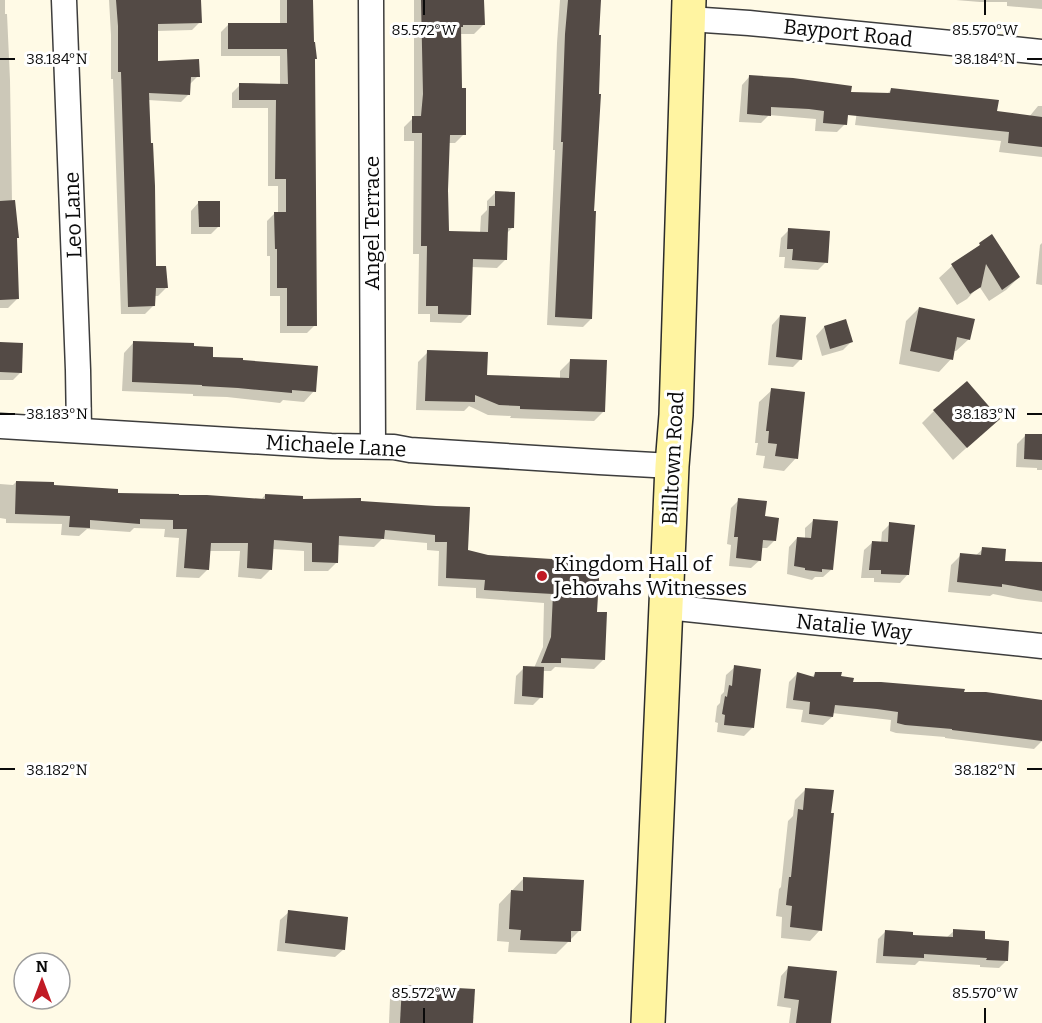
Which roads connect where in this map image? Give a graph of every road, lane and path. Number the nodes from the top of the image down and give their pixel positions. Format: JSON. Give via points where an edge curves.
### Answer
{"nodes":[{"id":1,"x":64,"y":0,"type":"edge"},
{"id":2,"x":371,"y":0,"type":"edge"},
{"id":3,"x":689,"y":9,"type":"edge"},
{"id":4,"x":1042,"y":52,"type":"edge"},
{"id":5,"x":0,"y":426,"type":"edge"},
{"id":6,"x":79,"y":429,"type":"junction"},
{"id":7,"x":373,"y":446,"type":"junction"},
{"id":8,"x":672,"y":466,"type":"junction"},
{"id":9,"x":667,"y":607,"type":"junction"},
{"id":10,"x":1042,"y":646,"type":"edge"},
{"id":11,"x":648,"y":1023,"type":"edge"}],
"edges":[{"from":1,"to":6,"type":"street","name":"Leo Lane"},
{"from":2,"to":7,"type":"street","name":"Angel Terrace"},
{"from":3,"to":4,"type":"street","name":"Bayport Road","via":[[749,23]]},
{"from":3,"to":8,"type":"main road","name":"Billtown Road"},
{"from":5,"to":6,"type":"street","name":"Michaele Lane"},
{"from":6,"to":7,"type":"street","name":"Michaele Lane"},
{"from":7,"to":8,"type":"street","name":"Michaele Lane"},
{"from":8,"to":9,"type":"main road","name":"Billtown Road"},
{"from":9,"to":10,"type":"street","name":"Natalie Way"},
{"from":9,"to":11,"type":"main road","name":"Billtown Road"}]}
